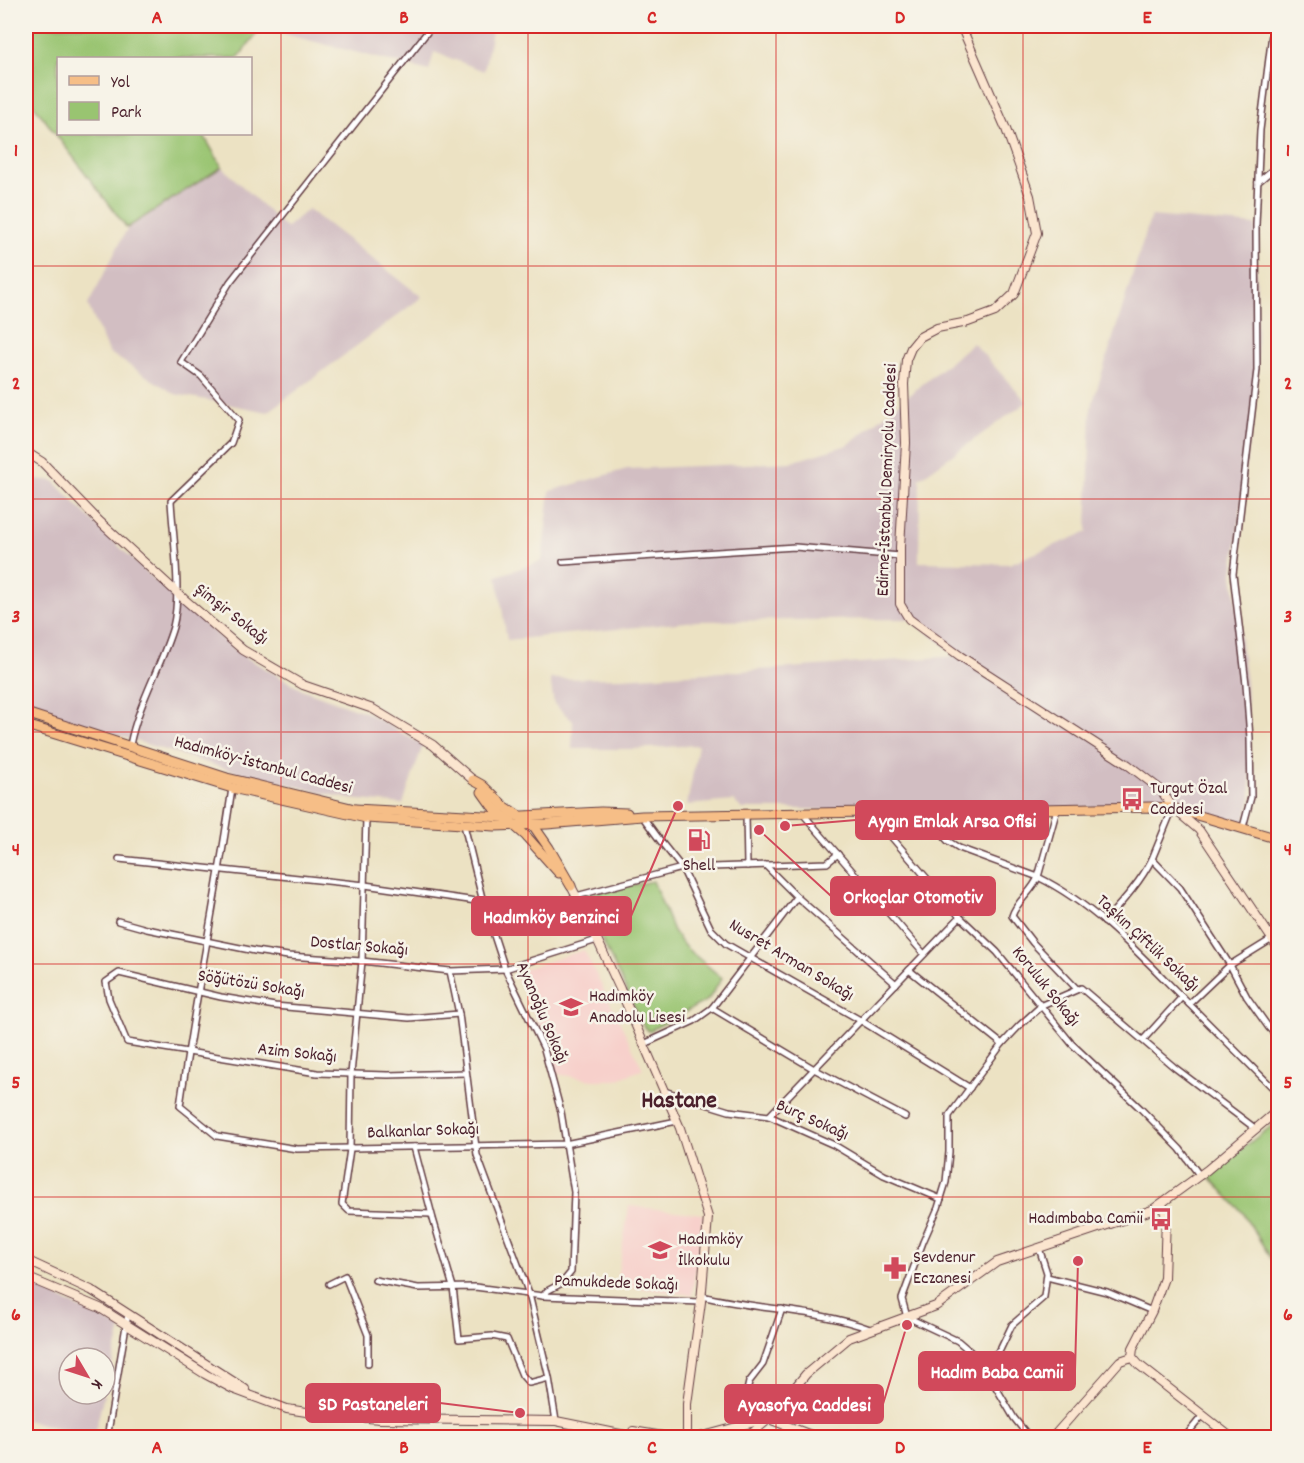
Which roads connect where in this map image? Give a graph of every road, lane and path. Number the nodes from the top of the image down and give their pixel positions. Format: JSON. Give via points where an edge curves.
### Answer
{"nodes":[{"id":1,"x":432,"y":26,"type":"edge"},
{"id":2,"x":961,"y":26,"type":"edge"},
{"id":3,"x":1273,"y":26,"type":"edge"},
{"id":4,"x":1278,"y":165,"type":"edge"},
{"id":5,"x":1258,"y":182,"type":"junction"},
{"id":6,"x":26,"y":452,"type":"edge"},
{"id":7,"x":900,"y":556,"type":"junction"},
{"id":8,"x":563,"y":562,"type":"dead end"},
{"id":9,"x":177,"y":593,"type":"junction"},
{"id":10,"x":26,"y":713,"type":"edge"},
{"id":11,"x":26,"y":725,"type":"edge"},
{"id":12,"x":130,"y":745,"type":"junction"},
{"id":13,"x":473,"y":780,"type":"junction"},
{"id":14,"x":231,"y":788,"type":"junction"},
{"id":15,"x":1057,"y":808,"type":"junction"},
{"id":16,"x":1173,"y":808,"type":"junction"},
{"id":17,"x":870,"y":812,"type":"junction"},
{"id":18,"x":922,"y":812,"type":"junction"},
{"id":19,"x":803,"y":814,"type":"junction"},
{"id":20,"x":746,"y":815,"type":"junction"},
{"id":21,"x":642,"y":816,"type":"junction"},
{"id":22,"x":503,"y":817,"type":"junction"},
{"id":23,"x":522,"y":817,"type":"junction"},
{"id":24,"x":366,"y":818,"type":"junction"},
{"id":25,"x":464,"y":825,"type":"junction"},
{"id":26,"x":514,"y":825,"type":"junction"},
{"id":27,"x":533,"y":825,"type":"junction"},
{"id":28,"x":1243,"y":827,"type":"junction"},
{"id":29,"x":1278,"y":839,"type":"edge"},
{"id":30,"x":838,"y":854,"type":"junction"},
{"id":31,"x":119,"y":859,"type":"dead end"},
{"id":32,"x":1152,"y":859,"type":"junction"},
{"id":33,"x":765,"y":865,"type":"junction"},
{"id":34,"x":747,"y":866,"type":"junction"},
{"id":35,"x":682,"y":868,"type":"junction"},
{"id":36,"x":220,"y":870,"type":"junction"},
{"id":37,"x":1038,"y":877,"type":"junction"},
{"id":38,"x":364,"y":885,"type":"junction"},
{"id":39,"x":571,"y":886,"type":"junction"},
{"id":40,"x":576,"y":896,"type":"junction"},
{"id":41,"x":797,"y":897,"type":"junction"},
{"id":42,"x":483,"y":902,"type":"junction"},
{"id":43,"x":960,"y":916,"type":"junction"},
{"id":44,"x":118,"y":921,"type":"dead end"},
{"id":45,"x":1104,"y":922,"type":"junction"},
{"id":46,"x":1278,"y":927,"type":"edge"},
{"id":47,"x":1270,"y":936,"type":"junction"},
{"id":48,"x":206,"y":940,"type":"junction"},
{"id":49,"x":597,"y":940,"type":"junction"},
{"id":50,"x":1278,"y":948,"type":"edge"},
{"id":51,"x":924,"y":954,"type":"junction"},
{"id":52,"x":750,"y":957,"type":"junction"},
{"id":53,"x":362,"y":960,"type":"junction"},
{"id":54,"x":1230,"y":965,"type":"junction"},
{"id":55,"x":505,"y":969,"type":"junction"},
{"id":56,"x":909,"y":970,"type":"junction"},
{"id":57,"x":450,"y":971,"type":"junction"},
{"id":58,"x":896,"y":984,"type":"junction"},
{"id":59,"x":1077,"y":989,"type":"junction"},
{"id":60,"x":198,"y":992,"type":"junction"},
{"id":61,"x":1182,"y":997,"type":"junction"},
{"id":62,"x":1189,"y":1004,"type":"junction"},
{"id":63,"x":1042,"y":1005,"type":"junction"},
{"id":64,"x":712,"y":1008,"type":"junction"},
{"id":65,"x":459,"y":1014,"type":"junction"},
{"id":66,"x":357,"y":1015,"type":"junction"},
{"id":67,"x":861,"y":1020,"type":"junction"},
{"id":68,"x":1278,"y":1037,"type":"edge"},
{"id":69,"x":1143,"y":1040,"type":"junction"},
{"id":70,"x":127,"y":1042,"type":"joint"},
{"id":71,"x":644,"y":1044,"type":"junction"},
{"id":72,"x":1002,"y":1044,"type":"junction"},
{"id":73,"x":188,"y":1053,"type":"junction"},
{"id":74,"x":814,"y":1069,"type":"junction"},
{"id":75,"x":466,"y":1073,"type":"junction"},
{"id":76,"x":351,"y":1074,"type":"junction"},
{"id":77,"x":970,"y":1088,"type":"junction"},
{"id":78,"x":664,"y":1091,"type":"junction"},
{"id":79,"x":1278,"y":1093,"type":"edge"},
{"id":80,"x":1278,"y":1110,"type":"edge"},
{"id":81,"x":769,"y":1116,"type":"junction"},
{"id":82,"x":1278,"y":1116,"type":"edge"},
{"id":83,"x":905,"y":1117,"type":"dead end"},
{"id":84,"x":677,"y":1121,"type":"junction"},
{"id":85,"x":1257,"y":1129,"type":"junction"},
{"id":86,"x":565,"y":1144,"type":"junction"},
{"id":87,"x":475,"y":1145,"type":"junction"},
{"id":88,"x":414,"y":1147,"type":"junction"},
{"id":89,"x":350,"y":1149,"type":"junction"},
{"id":90,"x":1200,"y":1176,"type":"junction"},
{"id":91,"x":941,"y":1199,"type":"junction"},
{"id":92,"x":1162,"y":1204,"type":"junction"},
{"id":93,"x":431,"y":1214,"type":"junction"},
{"id":94,"x":1039,"y":1248,"type":"junction"},
{"id":95,"x":26,"y":1260,"type":"edge"},
{"id":96,"x":26,"y":1277,"type":"edge"},
{"id":97,"x":1047,"y":1277,"type":"junction"},
{"id":98,"x":375,"y":1280,"type":"dead end"},
{"id":99,"x":329,"y":1284,"type":"dead end"},
{"id":100,"x":453,"y":1287,"type":"junction"},
{"id":101,"x":529,"y":1294,"type":"junction"},
{"id":102,"x":543,"y":1296,"type":"junction"},
{"id":103,"x":701,"y":1299,"type":"junction"},
{"id":104,"x":782,"y":1309,"type":"junction"},
{"id":105,"x":1152,"y":1311,"type":"junction"},
{"id":106,"x":907,"y":1317,"type":"junction"},
{"id":107,"x":127,"y":1318,"type":"junction"},
{"id":108,"x":872,"y":1330,"type":"junction"},
{"id":109,"x":1132,"y":1357,"type":"junction"},
{"id":110,"x":368,"y":1364,"type":"dead end"},
{"id":111,"x":983,"y":1364,"type":"junction"},
{"id":112,"x":549,"y":1378,"type":"junction"},
{"id":113,"x":687,"y":1404,"type":"junction"},
{"id":114,"x":1203,"y":1415,"type":"junction"},
{"id":115,"x":770,"y":1419,"type":"junction"},
{"id":116,"x":556,"y":1421,"type":"junction"},
{"id":117,"x":582,"y":1426,"type":"junction"},
{"id":118,"x":739,"y":1426,"type":"junction"},
{"id":119,"x":107,"y":1437,"type":"edge"},
{"id":120,"x":640,"y":1437,"type":"edge"},
{"id":121,"x":677,"y":1437,"type":"edge"},
{"id":122,"x":687,"y":1437,"type":"edge"},
{"id":123,"x":696,"y":1437,"type":"edge"},
{"id":124,"x":746,"y":1437,"type":"edge"},
{"id":125,"x":819,"y":1437,"type":"edge"},
{"id":126,"x":1030,"y":1437,"type":"edge"},
{"id":127,"x":1052,"y":1437,"type":"edge"},
{"id":128,"x":1184,"y":1437,"type":"edge"},
{"id":129,"x":1232,"y":1437,"type":"edge"}],
"edges":[{"from":1,"to":9,"type":"street","via":[[230,282],[181,362],[201,376],[238,420],[231,443],[171,501]]},
{"from":2,"to":7,"type":"street","name":"Edirne-İstanbul Demiryolu Caddesi","via":[[1006,129],[1030,196],[1037,232],[1014,294],[994,312],[937,328],[920,337],[906,360]]},
{"from":3,"to":5,"type":"street"},
{"from":4,"to":5,"type":"street"},
{"from":5,"to":28,"type":"street","via":[[1257,370],[1233,574],[1250,738],[1251,797]]},
{"from":6,"to":9,"type":"street","name":"Şimşir Sokağı","via":[[42,462]]},
{"from":7,"to":8,"type":"street","via":[[795,547]]},
{"from":7,"to":16,"type":"street","name":"Edirne-İstanbul Demiryolu Caddesi","via":[[900,604],[909,619],[1127,764],[1161,790]]},
{"from":9,"to":12,"type":"street","via":[[173,626]]},
{"from":9,"to":13,"type":"street","name":"Şimşir Sokağı","via":[[243,650],[303,685],[373,709],[433,744]]},
{"from":10,"to":12,"type":"main road","name":"Hadımköy-İstanbul Caddesi"},
{"from":11,"to":14,"type":"main road","name":"Hadımköy-İstanbul Caddesi"},
{"from":12,"to":22,"type":"main road","name":"Hadımköy-İstanbul Caddesi","via":[[227,778],[355,809]]},
{"from":13,"to":22,"type":"main road"},
{"from":13,"to":23,"type":"main road"},
{"from":14,"to":24,"type":"main road","name":"Hadımköy-İstanbul Caddesi"},
{"from":14,"to":36,"type":"street"},
{"from":15,"to":16,"type":"main road","name":"Hadımköy-İstanbul Caddesi"},
{"from":15,"to":18,"type":"main road","name":"Hadımköy-İstanbul Caddesi"},
{"from":15,"to":37,"type":"street"},
{"from":16,"to":28,"type":"main road","name":"Hadımköy-İstanbul Caddesi"},
{"from":16,"to":32,"type":"street"},
{"from":16,"to":47,"type":"street","name":"Edirne-İstanbul Demiryolu Caddesi","via":[[1199,830]]},
{"from":17,"to":18,"type":"main road","name":"Hadımköy-İstanbul Caddesi"},
{"from":17,"to":19,"type":"main road","name":"Hadımköy-İstanbul Caddesi"},
{"from":17,"to":43,"type":"street","name":"Koruluk Sokağı"},
{"from":18,"to":37,"type":"street","name":"Taşkın Çiftlik Sokağı","via":[[948,841]]},
{"from":19,"to":20,"type":"main road","name":"Hadımköy-İstanbul Caddesi"},
{"from":19,"to":30,"type":"street"},
{"from":20,"to":21,"type":"main road","name":"Hadımköy-İstanbul Caddesi"},
{"from":20,"to":34,"type":"street"},
{"from":21,"to":23,"type":"main road","name":"Hadımköy-İstanbul Caddesi","via":[[601,812]]},
{"from":21,"to":27,"type":"main road","name":"Hadımköy-İstanbul Caddesi"},
{"from":21,"to":35,"type":"street","name":"Nusret Arman Sokağı"},
{"from":22,"to":23,"type":"main road","name":"Hadımköy-İstanbul Caddesi"},
{"from":22,"to":26,"type":"main road"},
{"from":23,"to":27,"type":"main road"},
{"from":24,"to":25,"type":"main road","name":"Hadımköy-İstanbul Caddesi"},
{"from":24,"to":38,"type":"street"},
{"from":25,"to":26,"type":"main road","name":"Hadımköy-İstanbul Caddesi"},
{"from":25,"to":42,"type":"street","name":"Ayanoğlu Sokağı"},
{"from":26,"to":27,"type":"main road","name":"Hadımköy-İstanbul Caddesi"},
{"from":26,"to":39,"type":"main road"},
{"from":27,"to":39,"type":"main road"},
{"from":28,"to":29,"type":"main road","name":"Hadımköy-İstanbul Caddesi"},
{"from":30,"to":33,"type":"street","via":[[827,863]]},
{"from":30,"to":51,"type":"street"},
{"from":31,"to":36,"type":"street"},
{"from":32,"to":45,"type":"street"},
{"from":32,"to":54,"type":"street","via":[[1180,888]]},
{"from":33,"to":34,"type":"street"},
{"from":33,"to":41,"type":"street"},
{"from":34,"to":35,"type":"street"},
{"from":35,"to":40,"type":"street"},
{"from":35,"to":52,"type":"street","name":"Nusret Arman Sokağı","via":[[711,929],[726,944]]},
{"from":36,"to":38,"type":"street"},
{"from":36,"to":48,"type":"street"},
{"from":37,"to":45,"type":"street","name":"Taşkın Çiftlik Sokağı","via":[[1058,886]]},
{"from":37,"to":59,"type":"street","via":[[1035,887],[1019,902],[1012,916]]},
{"from":38,"to":42,"type":"street"},
{"from":38,"to":53,"type":"street"},
{"from":39,"to":40,"type":"street"},
{"from":40,"to":49,"type":"street"},
{"from":41,"to":52,"type":"street"},
{"from":41,"to":58,"type":"street"},
{"from":42,"to":55,"type":"street","name":"Ayanoğlu Sokağı"},
{"from":43,"to":51,"type":"street"},
{"from":43,"to":63,"type":"street","name":"Koruluk Sokağı"},
{"from":44,"to":48,"type":"street","name":"Dostlar Sokağı"},
{"from":45,"to":61,"type":"street","name":"Taşkın Çiftlik Sokağı"},
{"from":46,"to":47,"type":"street"},
{"from":47,"to":50,"type":"street","name":"Edirne-İstanbul Demiryolu Caddesi"},
{"from":47,"to":54,"type":"street"},
{"from":48,"to":53,"type":"street","name":"Dostlar Sokağı","via":[[288,956]]},
{"from":48,"to":60,"type":"street"},
{"from":49,"to":55,"type":"street","name":"Dostlar Sokağı"},
{"from":49,"to":71,"type":"street"},
{"from":51,"to":56,"type":"street"},
{"from":52,"to":64,"type":"street"},
{"from":52,"to":67,"type":"street","name":"Nusret Arman Sokağı"},
{"from":53,"to":57,"type":"street","name":"Dostlar Sokağı"},
{"from":53,"to":66,"type":"street"},
{"from":54,"to":62,"type":"street"},
{"from":54,"to":68,"type":"street","via":[[1247,997]]},
{"from":55,"to":57,"type":"street","name":"Dostlar Sokağı"},
{"from":55,"to":86,"type":"street","name":"Ayanoğlu Sokağı","via":[[544,1049],[561,1112]]},
{"from":56,"to":58,"type":"street"},
{"from":56,"to":72,"type":"street"},
{"from":57,"to":65,"type":"street"},
{"from":58,"to":67,"type":"street"},
{"from":59,"to":63,"type":"street"},
{"from":59,"to":69,"type":"street","via":[[1081,988]]},
{"from":60,"to":66,"type":"street","name":"Söğütözü Sokağı"},
{"from":60,"to":70,"type":"street","name":"Söğütözü Sokağı","via":[[119,973],[106,982],[108,999]]},
{"from":60,"to":73,"type":"street"},
{"from":61,"to":62,"type":"street","name":"Taşkın Çiftlik Sokağı"},
{"from":61,"to":69,"type":"street"},
{"from":62,"to":79,"type":"street","name":"Taşkın Çiftlik Sokağı"},
{"from":63,"to":72,"type":"street"},
{"from":63,"to":90,"type":"street","name":"Koruluk Sokağı","via":[[1072,1044],[1149,1117]]},
{"from":64,"to":71,"type":"street","via":[[694,1021]]},
{"from":64,"to":74,"type":"street"},
{"from":65,"to":66,"type":"street","name":"Söğütözü Sokağı","via":[[409,1018]]},
{"from":65,"to":75,"type":"street"},
{"from":66,"to":76,"type":"street"},
{"from":67,"to":74,"type":"street"},
{"from":67,"to":77,"type":"street","name":"Nusret Arman Sokağı"},
{"from":69,"to":85,"type":"street"},
{"from":70,"to":73,"type":"street","name":"Azim Sokağı"},
{"from":71,"to":78,"type":"street"},
{"from":72,"to":77,"type":"street"},
{"from":73,"to":76,"type":"street","name":"Azim Sokağı","via":[[290,1070]]},
{"from":73,"to":89,"type":"street","name":"Balkanlar Sokağı","via":[[180,1106],[217,1136],[297,1149]]},
{"from":74,"to":81,"type":"street"},
{"from":74,"to":83,"type":"street"},
{"from":75,"to":76,"type":"street","name":"Azim Sokağı"},
{"from":75,"to":87,"type":"street"},
{"from":76,"to":89,"type":"street"},
{"from":77,"to":91,"type":"street","via":[[949,1116],[948,1162]]},
{"from":78,"to":81,"type":"street","name":"Burç Sokağı","via":[[729,1111]]},
{"from":78,"to":84,"type":"street"},
{"from":80,"to":85,"type":"street"},
{"from":81,"to":91,"type":"street","name":"Burç Sokağı","via":[[834,1145],[884,1175]]},
{"from":82,"to":85,"type":"street"},
{"from":84,"to":86,"type":"street","name":"Balkanlar Sokağı"},
{"from":84,"to":103,"type":"street","via":[[708,1217]]},
{"from":85,"to":90,"type":"street"},
{"from":86,"to":87,"type":"street","name":"Balkanlar Sokağı"},
{"from":86,"to":102,"type":"street","name":"Ayanoğlu Sokağı","via":[[574,1192],[571,1272]]},
{"from":87,"to":88,"type":"street","name":"Balkanlar Sokağı"},
{"from":87,"to":101,"type":"street"},
{"from":88,"to":89,"type":"street","name":"Balkanlar Sokağı"},
{"from":88,"to":93,"type":"street"},
{"from":89,"to":93,"type":"street","via":[[342,1204],[349,1211]]},
{"from":90,"to":92,"type":"street"},
{"from":91,"to":106,"type":"street","via":[[902,1299]]},
{"from":92,"to":94,"type":"street","via":[[1131,1219]]},
{"from":92,"to":105,"type":"street","via":[[1166,1217],[1164,1278]]},
{"from":93,"to":100,"type":"street"},
{"from":94,"to":97,"type":"street"},
{"from":94,"to":106,"type":"street","via":[[997,1262],[936,1306]]},
{"from":95,"to":107,"type":"street","via":[[91,1290]]},
{"from":96,"to":107,"type":"street"},
{"from":97,"to":105,"type":"street","via":[[1107,1292]]},
{"from":97,"to":111,"type":"street","via":[[1044,1297],[1012,1325],[1000,1350]]},
{"from":98,"to":100,"type":"street","name":"Pamukdede Sokağı","via":[[418,1288]]},
{"from":99,"to":110,"type":"street","via":[[345,1276],[368,1335]]},
{"from":100,"to":101,"type":"street","name":"Pamukdede Sokağı"},
{"from":100,"to":112,"type":"street","via":[[459,1339],[507,1339],[522,1376],[529,1383]]},
{"from":101,"to":102,"type":"street","name":"Pamukdede Sokağı"},
{"from":101,"to":112,"type":"street"},
{"from":102,"to":103,"type":"street","name":"Pamukdede Sokağı"},
{"from":103,"to":104,"type":"street","name":"Pamukdede Sokağı"},
{"from":103,"to":113,"type":"street"},
{"from":104,"to":108,"type":"street","name":"Pamukdede Sokağı"},
{"from":104,"to":118,"type":"street","via":[[763,1364],[749,1382]]},
{"from":105,"to":109,"type":"street"},
{"from":106,"to":108,"type":"street"},
{"from":106,"to":111,"type":"street","via":[[958,1341]]},
{"from":107,"to":116,"type":"street","via":[[266,1402],[299,1412],[380,1419]]},
{"from":107,"to":119,"type":"street"},
{"from":108,"to":115,"type":"street","via":[[849,1338],[806,1374]]},
{"from":109,"to":114,"type":"street"},
{"from":109,"to":127,"type":"street","via":[[1120,1360]]},
{"from":111,"to":126,"type":"street","via":[[1014,1418]]},
{"from":112,"to":116,"type":"street"},
{"from":113,"to":121,"type":"street"},
{"from":113,"to":122,"type":"street"},
{"from":114,"to":128,"type":"street"},
{"from":114,"to":129,"type":"street"},
{"from":115,"to":118,"type":"street"},
{"from":115,"to":124,"type":"street"},
{"from":115,"to":125,"type":"street"},
{"from":116,"to":117,"type":"street"},
{"from":117,"to":120,"type":"street"},
{"from":117,"to":121,"type":"street","via":[[593,1424]]},
{"from":118,"to":123,"type":"street"}]}
